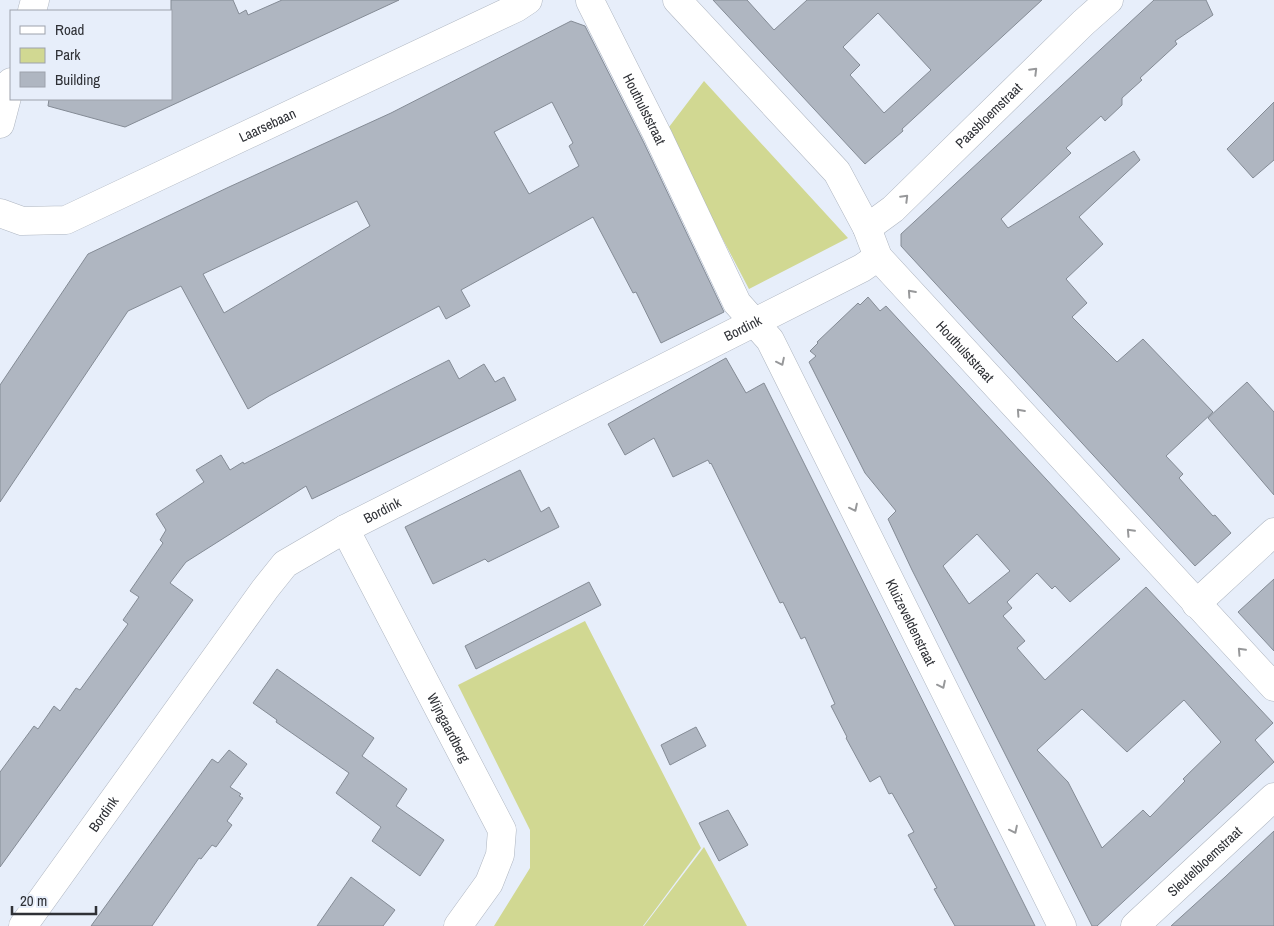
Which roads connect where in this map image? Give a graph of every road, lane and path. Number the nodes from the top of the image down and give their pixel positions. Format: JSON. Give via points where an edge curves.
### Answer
{"nodes":[{"id":1,"x":677,"y":0,"type":"edge"},
{"id":2,"x":1109,"y":0,"type":"edge"},
{"id":3,"x":590,"y":2,"type":"dead end"},
{"id":4,"x":519,"y":3,"type":"edge"},
{"id":5,"x":6,"y":88,"type":"edge"},
{"id":6,"x":0,"y":124,"type":"edge"},
{"id":7,"x":0,"y":213,"type":"edge"},
{"id":8,"x":867,"y":228,"type":"junction"},
{"id":9,"x":878,"y":257,"type":"junction"},
{"id":10,"x":755,"y":322,"type":"junction"},
{"id":11,"x":345,"y":528,"type":"junction"},
{"id":12,"x":1274,"y":532,"type":"edge"},
{"id":13,"x":1196,"y":604,"type":"junction"},
{"id":14,"x":1274,"y":687,"type":"edge"},
{"id":15,"x":1274,"y":796,"type":"edge"},
{"id":16,"x":23,"y":926,"type":"edge"},
{"id":17,"x":458,"y":926,"type":"edge"},
{"id":18,"x":1062,"y":926,"type":"edge"},
{"id":19,"x":1135,"y":926,"type":"edge"}],
"edges":[{"from":1,"to":8,"type":"street","name":"Houthulststraat","via":[[837,172]]},
{"from":8,"to":2,"type":"street","name":"Paasbloemstraat","one_way":true,"via":[[893,210]]},
{"from":3,"to":10,"type":"street","name":"Houthulststraat","via":[[737,303]]},
{"from":4,"to":7,"type":"street","name":"Laarsebaan","via":[[66,220],[22,221]]},
{"from":5,"to":6,"type":"street"},
{"from":8,"to":9,"type":"street","name":"Houthulststraat"},
{"from":9,"to":10,"type":"street","name":"Bordink"},
{"from":13,"to":9,"type":"street","name":"Houthulststraat","one_way":true},
{"from":10,"to":11,"type":"street","name":"Bordink"},
{"from":10,"to":18,"type":"street","name":"Kluizeveldenstraat","one_way":true,"via":[[770,340]]},
{"from":11,"to":16,"type":"street","name":"Bordink","via":[[285,564]]},
{"from":11,"to":17,"type":"street","name":"Wijngaardberg","via":[[502,830],[500,855],[489,883]]},
{"from":12,"to":13,"type":"street"},
{"from":14,"to":13,"type":"street","name":"Houthulststraat","one_way":true},
{"from":15,"to":19,"type":"street","name":"Sleutelbloemstraat"}]}
